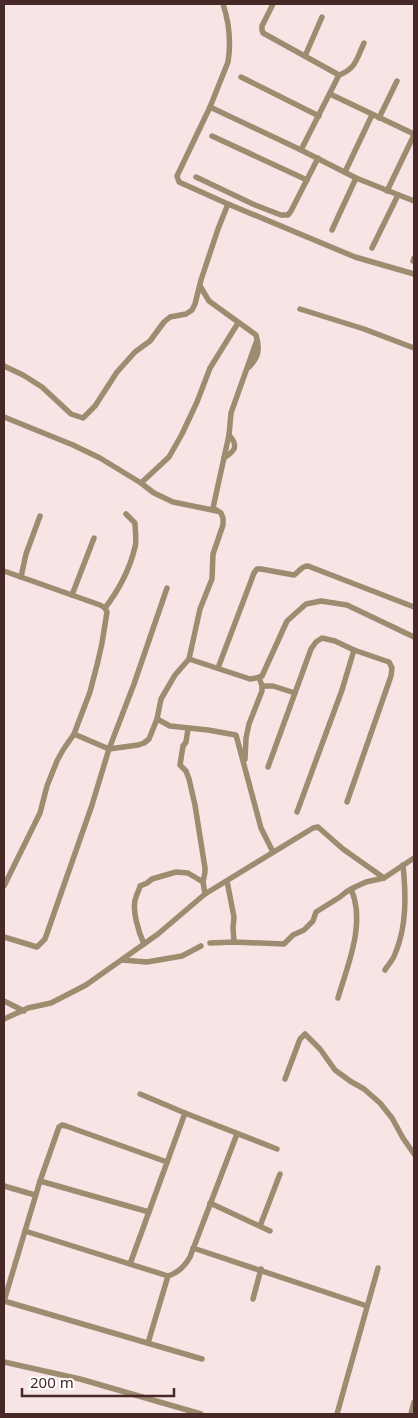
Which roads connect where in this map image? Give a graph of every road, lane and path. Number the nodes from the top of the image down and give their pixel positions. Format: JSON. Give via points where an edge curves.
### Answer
{"nodes":[{"id":1,"x":223,"y":4,"type":"edge"},
{"id":2,"x":273,"y":4,"type":"edge"},
{"id":3,"x":322,"y":17,"type":"dead end"},
{"id":4,"x":364,"y":43,"type":"dead end"},
{"id":5,"x":305,"y":56,"type":"junction"},
{"id":6,"x":339,"y":75,"type":"junction"},
{"id":7,"x":241,"y":76,"type":"dead end"},
{"id":8,"x":397,"y":81,"type":"dead end"},
{"id":9,"x":330,"y":94,"type":"junction"},
{"id":10,"x":210,"y":107,"type":"junction"},
{"id":11,"x":372,"y":115,"type":"junction"},
{"id":12,"x":319,"y":116,"type":"junction"},
{"id":13,"x":379,"y":118,"type":"junction"},
{"id":14,"x":414,"y":135,"type":"edge"},
{"id":15,"x":212,"y":136,"type":"dead end"},
{"id":16,"x":301,"y":150,"type":"junction"},
{"id":17,"x":318,"y":158,"type":"junction"},
{"id":18,"x":345,"y":172,"type":"junction"},
{"id":19,"x":196,"y":177,"type":"dead end"},
{"id":20,"x":356,"y":178,"type":"junction"},
{"id":21,"x":307,"y":180,"type":"junction"},
{"id":22,"x":387,"y":191,"type":"junction"},
{"id":23,"x":398,"y":195,"type":"junction"},
{"id":24,"x":414,"y":201,"type":"edge"},
{"id":25,"x":228,"y":204,"type":"junction"},
{"id":26,"x":332,"y":230,"type":"dead end"},
{"id":27,"x":372,"y":248,"type":"dead end"},
{"id":28,"x":414,"y":274,"type":"edge"},
{"id":29,"x":200,"y":286,"type":"junction"},
{"id":30,"x":300,"y":309,"type":"dead end"},
{"id":31,"x":238,"y":323,"type":"junction"},
{"id":32,"x":412,"y":347,"type":"edge"},
{"id":33,"x":4,"y":366,"type":"edge"},
{"id":34,"x":4,"y":417,"type":"edge"},
{"id":35,"x":141,"y":483,"type":"junction"},
{"id":36,"x":217,"y":512,"type":"junction"},
{"id":37,"x":126,"y":514,"type":"dead end"},
{"id":38,"x":40,"y":516,"type":"dead end"},
{"id":39,"x":94,"y":538,"type":"dead end"},
{"id":40,"x":4,"y":571,"type":"edge"},
{"id":41,"x":21,"y":577,"type":"junction"},
{"id":42,"x":167,"y":588,"type":"dead end"},
{"id":43,"x":72,"y":595,"type":"junction"},
{"id":44,"x":414,"y":607,"type":"edge"},
{"id":45,"x":105,"y":608,"type":"junction"},
{"id":46,"x":414,"y":637,"type":"edge"},
{"id":47,"x":354,"y":650,"type":"junction"},
{"id":48,"x":189,"y":659,"type":"junction"},
{"id":49,"x":218,"y":668,"type":"junction"},
{"id":50,"x":259,"y":678,"type":"junction"},
{"id":51,"x":262,"y":686,"type":"junction"},
{"id":52,"x":295,"y":693,"type":"junction"},
{"id":53,"x":157,"y":719,"type":"junction"},
{"id":54,"x":188,"y":729,"type":"junction"},
{"id":55,"x":74,"y":734,"type":"junction"},
{"id":56,"x":109,"y":749,"type":"junction"},
{"id":57,"x":268,"y":768,"type":"dead end"},
{"id":58,"x":245,"y":771,"type":"junction"},
{"id":59,"x":348,"y":802,"type":"dead end"},
{"id":60,"x":297,"y":812,"type":"dead end"},
{"id":61,"x":273,"y":852,"type":"junction"},
{"id":62,"x":414,"y":858,"type":"edge"},
{"id":63,"x":403,"y":865,"type":"junction"},
{"id":64,"x":384,"y":878,"type":"junction"},
{"id":65,"x":227,"y":881,"type":"junction"},
{"id":66,"x":203,"y":882,"type":"junction"},
{"id":67,"x":4,"y":886,"type":"edge"},
{"id":68,"x":351,"y":889,"type":"junction"},
{"id":69,"x":205,"y":894,"type":"junction"},
{"id":70,"x":4,"y":937,"type":"edge"},
{"id":71,"x":234,"y":942,"type":"junction"},
{"id":72,"x":210,"y":943,"type":"dead end"},
{"id":73,"x":144,"y":944,"type":"junction"},
{"id":74,"x":201,"y":946,"type":"dead end"},
{"id":75,"x":122,"y":960,"type":"junction"},
{"id":76,"x":385,"y":970,"type":"dead end"},
{"id":77,"x":338,"y":998,"type":"dead end"},
{"id":78,"x":4,"y":1001,"type":"edge"},
{"id":79,"x":24,"y":1011,"type":"junction"},
{"id":80,"x":4,"y":1019,"type":"edge"},
{"id":81,"x":285,"y":1079,"type":"dead end"},
{"id":82,"x":140,"y":1094,"type":"dead end"},
{"id":83,"x":185,"y":1113,"type":"junction"},
{"id":84,"x":237,"y":1134,"type":"junction"},
{"id":85,"x":277,"y":1150,"type":"dead end"},
{"id":86,"x":414,"y":1154,"type":"edge"},
{"id":87,"x":167,"y":1162,"type":"junction"},
{"id":88,"x":280,"y":1174,"type":"dead end"},
{"id":89,"x":40,"y":1180,"type":"junction"},
{"id":90,"x":4,"y":1186,"type":"edge"},
{"id":91,"x":35,"y":1196,"type":"junction"},
{"id":92,"x":210,"y":1203,"type":"junction"},
{"id":93,"x":149,"y":1212,"type":"junction"},
{"id":94,"x":260,"y":1226,"type":"junction"},
{"id":95,"x":25,"y":1231,"type":"junction"},
{"id":96,"x":270,"y":1231,"type":"dead end"},
{"id":97,"x":194,"y":1248,"type":"junction"},
{"id":98,"x":130,"y":1264,"type":"junction"},
{"id":99,"x":378,"y":1268,"type":"dead end"},
{"id":100,"x":260,"y":1269,"type":"junction"},
{"id":101,"x":168,"y":1276,"type":"junction"},
{"id":102,"x":254,"y":1299,"type":"dead end"},
{"id":103,"x":4,"y":1301,"type":"edge"},
{"id":104,"x":367,"y":1306,"type":"junction"},
{"id":105,"x":148,"y":1343,"type":"junction"},
{"id":106,"x":202,"y":1359,"type":"dead end"},
{"id":107,"x":4,"y":1362,"type":"edge"},
{"id":108,"x":414,"y":1402,"type":"edge"},
{"id":109,"x":201,"y":1414,"type":"edge"},
{"id":110,"x":337,"y":1414,"type":"edge"},
{"id":111,"x":410,"y":1414,"type":"edge"}],
"edges":[{"from":1,"to":10,"type":"street","via":[[230,55]]},
{"from":2,"to":5,"type":"street","via":[[262,26],[263,33]]},
{"from":3,"to":5,"type":"street"},
{"from":4,"to":6,"type":"street","via":[[349,72]]},
{"from":5,"to":6,"type":"street"},
{"from":6,"to":9,"type":"street"},
{"from":7,"to":12,"type":"street"},
{"from":8,"to":13,"type":"street"},
{"from":9,"to":11,"type":"street"},
{"from":9,"to":12,"type":"street"},
{"from":10,"to":16,"type":"street"},
{"from":10,"to":25,"type":"street","via":[[177,180]]},
{"from":11,"to":13,"type":"street"},
{"from":11,"to":18,"type":"street"},
{"from":12,"to":16,"type":"street"},
{"from":13,"to":14,"type":"street"},
{"from":14,"to":22,"type":"street"},
{"from":15,"to":21,"type":"street"},
{"from":16,"to":17,"type":"street"},
{"from":17,"to":18,"type":"street"},
{"from":17,"to":21,"type":"street"},
{"from":18,"to":20,"type":"street"},
{"from":19,"to":21,"type":"street","via":[[281,215],[292,211]]},
{"from":20,"to":22,"type":"street"},
{"from":20,"to":26,"type":"street"},
{"from":22,"to":23,"type":"street"},
{"from":23,"to":24,"type":"street"},
{"from":23,"to":27,"type":"street"},
{"from":25,"to":28,"type":"street","via":[[355,257]]},
{"from":25,"to":29,"type":"street"},
{"from":29,"to":31,"type":"street","via":[[209,301]]},
{"from":29,"to":33,"type":"street","via":[[192,310],[164,322],[150,341],[117,372],[84,418],[71,414],[42,387]]},
{"from":30,"to":32,"type":"street"},
{"from":31,"to":35,"type":"street","via":[[210,368],[198,402],[169,457]]},
{"from":31,"to":36,"type":"street","via":[[256,335],[257,340],[231,413],[229,435],[235,445],[232,454],[224,458],[213,508]]},
{"from":34,"to":35,"type":"street","via":[[73,445]]},
{"from":35,"to":36,"type":"street","via":[[173,502]]},
{"from":36,"to":48,"type":"street","via":[[221,513],[223,525],[213,554],[212,579],[200,609]]},
{"from":37,"to":45,"type":"street","via":[[135,523],[136,546]]},
{"from":38,"to":41,"type":"street"},
{"from":39,"to":43,"type":"street"},
{"from":40,"to":41,"type":"street"},
{"from":41,"to":43,"type":"street"},
{"from":42,"to":56,"type":"street"},
{"from":43,"to":45,"type":"street"},
{"from":44,"to":49,"type":"street","via":[[308,566],[294,575],[257,569]]},
{"from":45,"to":55,"type":"street","via":[[107,620],[100,652],[90,692]]},
{"from":46,"to":50,"type":"street","via":[[347,605],[321,601],[306,604],[286,621]]},
{"from":47,"to":52,"type":"street","via":[[322,638],[316,642]]},
{"from":47,"to":59,"type":"street","via":[[389,662],[392,668]]},
{"from":47,"to":60,"type":"street"},
{"from":48,"to":49,"type":"street"},
{"from":48,"to":53,"type":"street","via":[[161,699]]},
{"from":49,"to":50,"type":"street"},
{"from":50,"to":51,"type":"street"},
{"from":51,"to":52,"type":"street"},
{"from":51,"to":58,"type":"street","via":[[261,698],[246,738]]},
{"from":52,"to":57,"type":"street"},
{"from":53,"to":54,"type":"street","via":[[170,726]]},
{"from":53,"to":56,"type":"street","via":[[144,744]]},
{"from":54,"to":58,"type":"street","via":[[236,735]]},
{"from":54,"to":66,"type":"street","via":[[180,765],[186,771],[195,805],[205,872]]},
{"from":55,"to":56,"type":"street"},
{"from":55,"to":67,"type":"street","via":[[57,762],[40,813]]},
{"from":56,"to":70,"type":"street","via":[[42,943],[37,947]]},
{"from":58,"to":61,"type":"street","via":[[261,828]]},
{"from":61,"to":64,"type":"street","via":[[318,827]]},
{"from":61,"to":65,"type":"street"},
{"from":62,"to":63,"type":"street"},
{"from":63,"to":64,"type":"street"},
{"from":63,"to":76,"type":"street","via":[[401,939]]},
{"from":64,"to":68,"type":"street"},
{"from":65,"to":69,"type":"street"},
{"from":65,"to":71,"type":"street","via":[[234,917]]},
{"from":66,"to":69,"type":"street"},
{"from":66,"to":73,"type":"street","via":[[188,873],[176,872],[140,886],[134,906]]},
{"from":68,"to":71,"type":"street","via":[[316,912],[313,921],[284,944]]},
{"from":68,"to":77,"type":"street","via":[[356,909],[355,936]]},
{"from":69,"to":73,"type":"street"},
{"from":71,"to":72,"type":"street"},
{"from":73,"to":75,"type":"street"},
{"from":74,"to":75,"type":"street","via":[[182,956],[147,962]]},
{"from":75,"to":79,"type":"street","via":[[86,985],[51,1003]]},
{"from":78,"to":79,"type":"street"},
{"from":79,"to":80,"type":"street"},
{"from":81,"to":86,"type":"street","via":[[300,1039],[305,1034],[335,1070],[380,1103]]},
{"from":82,"to":83,"type":"street"},
{"from":83,"to":84,"type":"street"},
{"from":83,"to":87,"type":"street"},
{"from":84,"to":85,"type":"street"},
{"from":84,"to":92,"type":"street"},
{"from":87,"to":89,"type":"street","via":[[62,1125]]},
{"from":87,"to":93,"type":"street"},
{"from":88,"to":94,"type":"street"},
{"from":89,"to":91,"type":"street"},
{"from":89,"to":93,"type":"street"},
{"from":90,"to":91,"type":"street"},
{"from":91,"to":95,"type":"street"},
{"from":92,"to":94,"type":"street"},
{"from":92,"to":97,"type":"street"},
{"from":93,"to":98,"type":"street"},
{"from":94,"to":96,"type":"street"},
{"from":95,"to":98,"type":"street"},
{"from":95,"to":103,"type":"street"},
{"from":97,"to":100,"type":"street"},
{"from":97,"to":101,"type":"street","via":[[188,1261]]},
{"from":98,"to":101,"type":"street"},
{"from":99,"to":104,"type":"street"},
{"from":100,"to":102,"type":"street"},
{"from":100,"to":104,"type":"street"},
{"from":101,"to":105,"type":"street"},
{"from":103,"to":105,"type":"street"},
{"from":104,"to":110,"type":"street"},
{"from":105,"to":106,"type":"street"},
{"from":107,"to":109,"type":"street","via":[[80,1379]]},
{"from":108,"to":111,"type":"street"}]}
